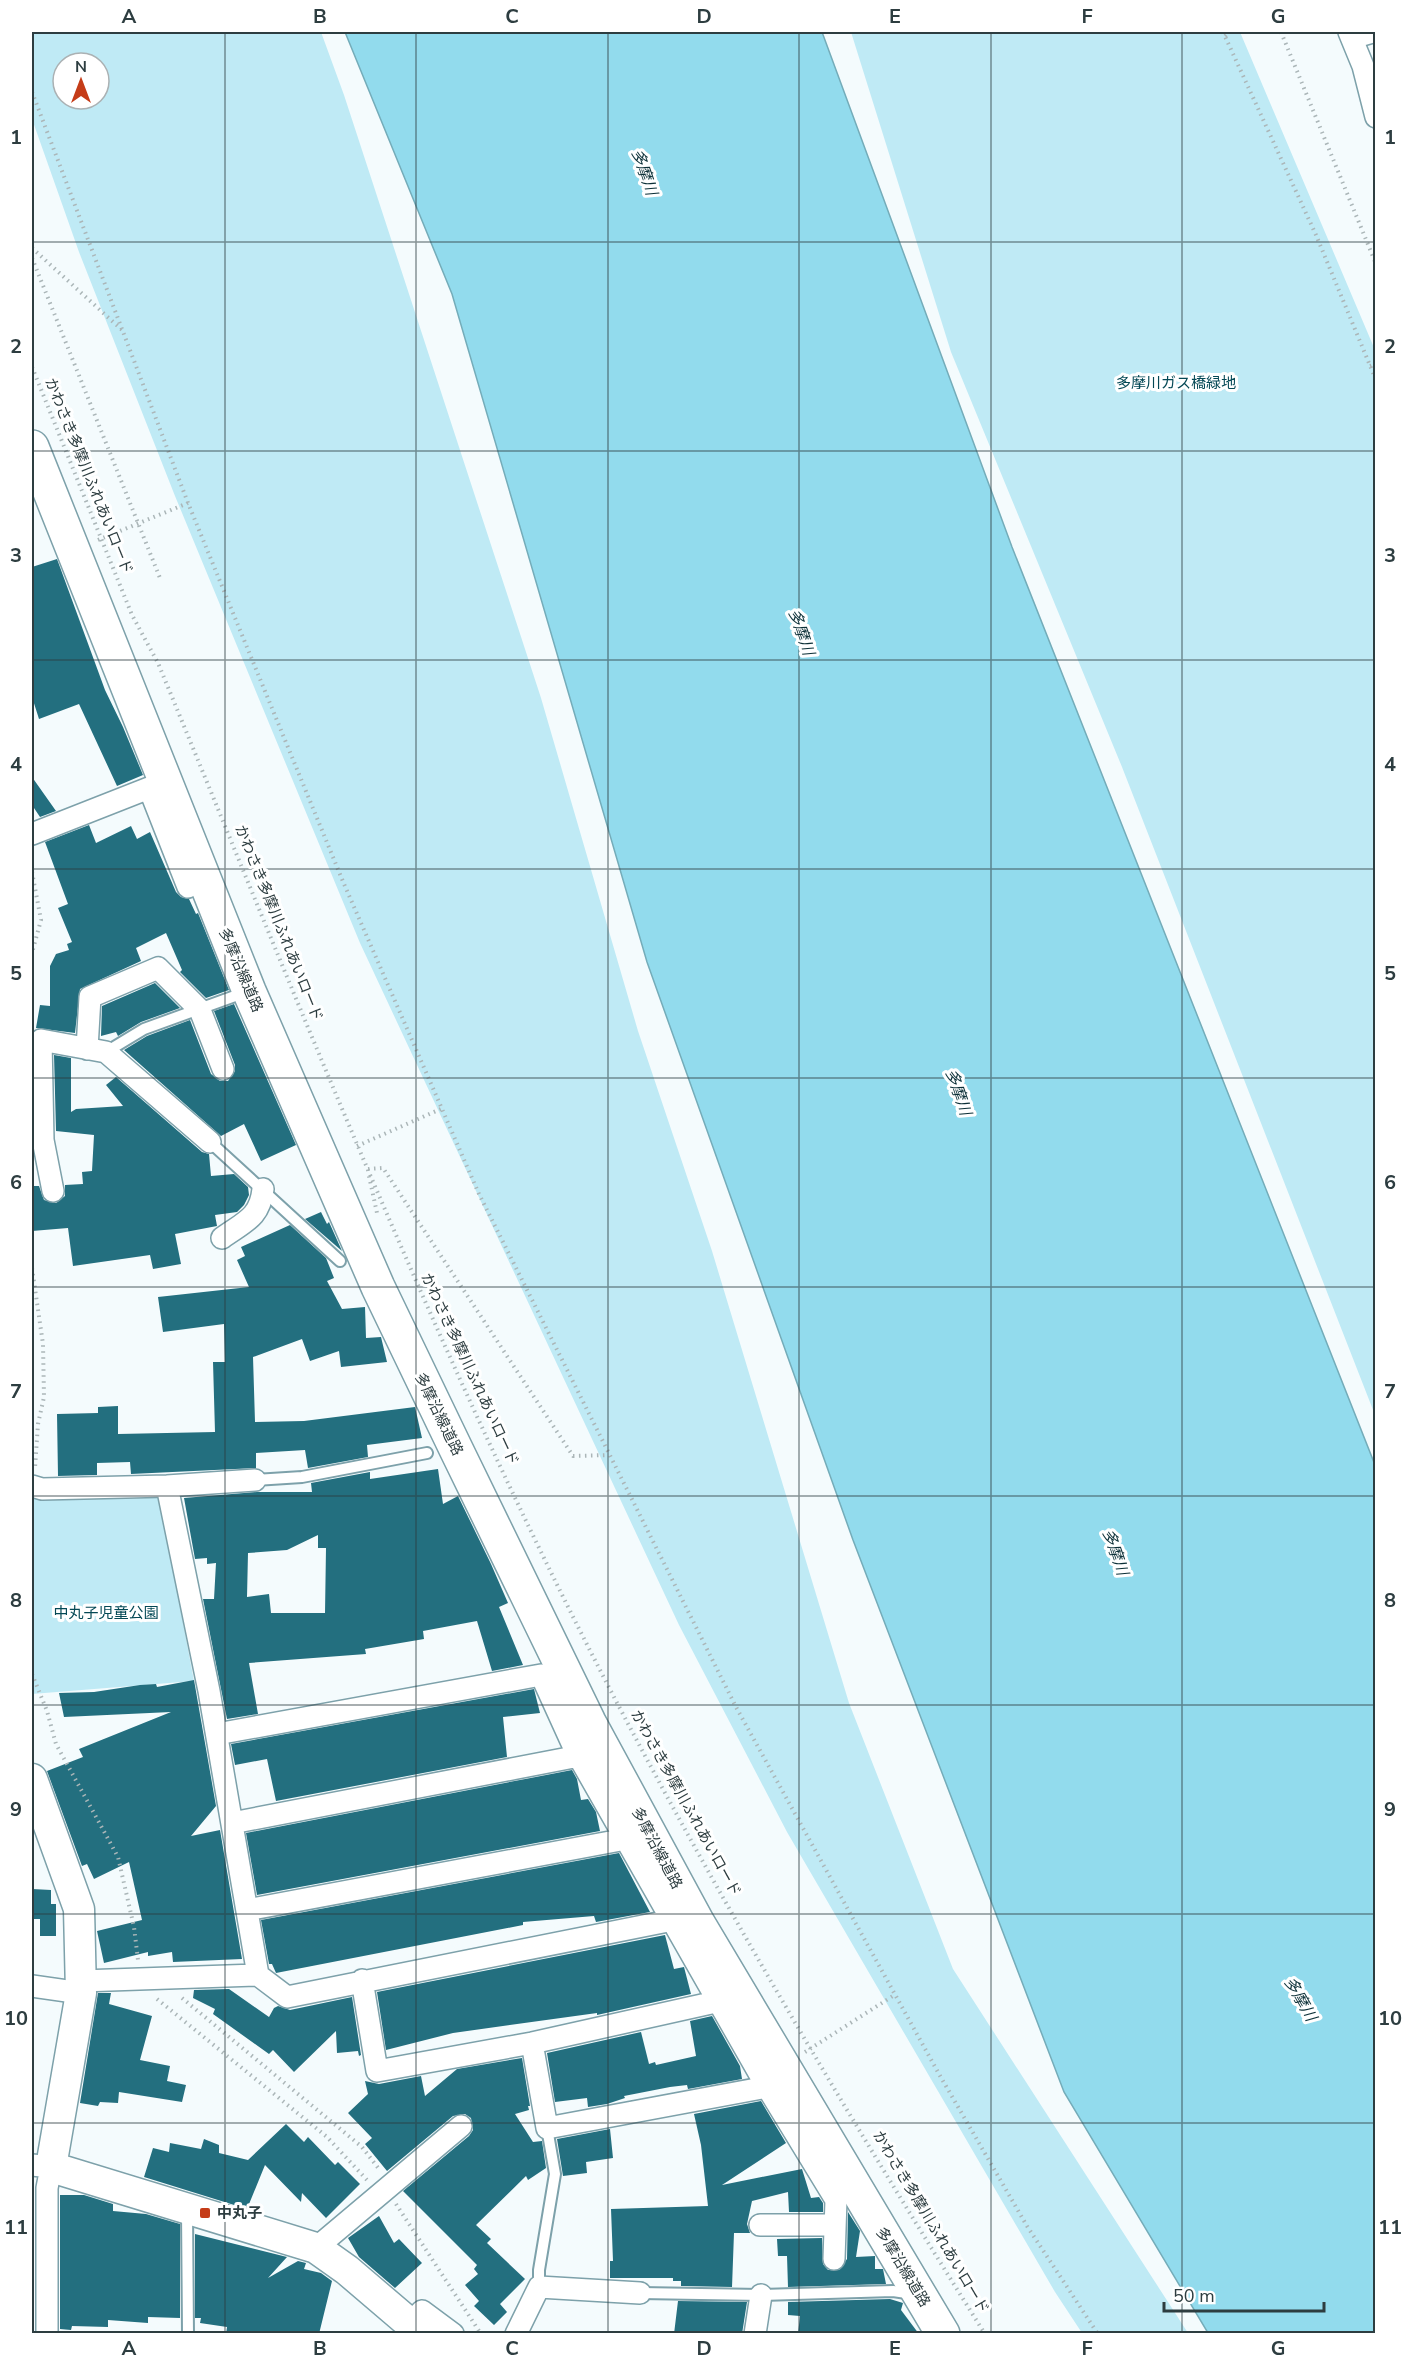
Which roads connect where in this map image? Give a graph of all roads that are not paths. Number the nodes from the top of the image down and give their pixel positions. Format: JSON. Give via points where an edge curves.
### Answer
{"nodes":[{"id":1,"x":1373,"y":32,"type":"edge"},
{"id":2,"x":1351,"y":35,"type":"edge"},
{"id":3,"x":1376,"y":117,"type":"edge"},
{"id":4,"x":32,"y":447,"type":"edge"},
{"id":5,"x":32,"y":834,"type":"edge"},
{"id":6,"x":188,"y":888,"type":"dead end"},
{"id":7,"x":249,"y":991,"type":"junction"},
{"id":8,"x":201,"y":1010,"type":"junction"},
{"id":9,"x":36,"y":1040,"type":"edge"},
{"id":10,"x":96,"y":1050,"type":"junction"},
{"id":11,"x":223,"y":1069,"type":"dead end"},
{"id":12,"x":210,"y":1142,"type":"joint"},
{"id":13,"x":263,"y":1189,"type":"junction"},
{"id":14,"x":53,"y":1191,"type":"dead end"},
{"id":15,"x":222,"y":1238,"type":"dead end"},
{"id":16,"x":340,"y":1261,"type":"dead end"},
{"id":17,"x":427,"y":1453,"type":"dead end"},
{"id":18,"x":255,"y":1480,"type":"joint"},
{"id":19,"x":32,"y":1486,"type":"edge"},
{"id":20,"x":167,"y":1486,"type":"junction"},
{"id":21,"x":217,"y":1734,"type":"junction"},
{"id":22,"x":579,"y":1756,"type":"junction"},
{"id":23,"x":32,"y":1779,"type":"edge"},
{"id":24,"x":232,"y":1823,"type":"junction"},
{"id":25,"x":626,"y":1839,"type":"junction"},
{"id":26,"x":247,"y":1910,"type":"junction"},
{"id":27,"x":673,"y":1920,"type":"junction"},
{"id":28,"x":258,"y":1975,"type":"junction"},
{"id":29,"x":362,"y":1980,"type":"junction"},
{"id":30,"x":32,"y":1986,"type":"edge"},
{"id":31,"x":81,"y":1987,"type":"junction"},
{"id":32,"x":728,"y":1999,"type":"junction"},
{"id":33,"x":532,"y":2043,"type":"junction"},
{"id":34,"x":768,"y":2087,"type":"junction"},
{"id":35,"x":461,"y":2126,"type":"dead end"},
{"id":36,"x":547,"y":2127,"type":"junction"},
{"id":37,"x":41,"y":2166,"type":"edge"},
{"id":38,"x":845,"y":2194,"type":"junction"},
{"id":39,"x":187,"y":2207,"type":"junction"},
{"id":40,"x":760,"y":2225,"type":"dead end"},
{"id":41,"x":835,"y":2225,"type":"junction"},
{"id":42,"x":316,"y":2248,"type":"junction"},
{"id":43,"x":834,"y":2259,"type":"dead end"},
{"id":44,"x":539,"y":2287,"type":"junction"},
{"id":45,"x":39,"y":2291,"type":"edge"},
{"id":46,"x":640,"y":2293,"type":"joint"},
{"id":47,"x":761,"y":2295,"type":"junction"},
{"id":48,"x":920,"y":2295,"type":"junction"},
{"id":49,"x":416,"y":2328,"type":"edge"},
{"id":50,"x":46,"y":2334,"type":"edge"},
{"id":51,"x":188,"y":2334,"type":"edge"},
{"id":52,"x":453,"y":2334,"type":"edge"},
{"id":53,"x":516,"y":2334,"type":"edge"},
{"id":54,"x":755,"y":2334,"type":"edge"},
{"id":55,"x":943,"y":2334,"type":"edge"}],
"edges":[{"from":1,"to":2,"type":"street"},
{"from":2,"to":3,"type":"street"},
{"from":4,"to":7,"type":"main road","name":"多摩沿線道路"},
{"from":5,"to":6,"type":"street","via":[[149,788]]},
{"from":7,"to":8,"type":"lane"},
{"from":7,"to":32,"type":"main road","name":"多摩沿線道路","via":[[378,1287]]},
{"from":8,"to":10,"type":"lane"},
{"from":8,"to":10,"type":"street","via":[[158,968],[90,998]]},
{"from":8,"to":11,"type":"street"},
{"from":9,"to":10,"type":"street"},
{"from":9,"to":14,"type":"street","via":[[43,1140]]},
{"from":10,"to":12,"type":"street"},
{"from":12,"to":13,"type":"lane"},
{"from":13,"to":15,"type":"street","via":[[256,1214]]},
{"from":13,"to":16,"type":"lane"},
{"from":17,"to":18,"type":"lane","via":[[302,1477]]},
{"from":18,"to":20,"type":"street"},
{"from":19,"to":20,"type":"street"},
{"from":20,"to":21,"type":"street"},
{"from":21,"to":22,"type":"street","via":[[541,1675]]},
{"from":21,"to":24,"type":"street"},
{"from":22,"to":24,"type":"street"},
{"from":22,"to":25,"type":"street"},
{"from":23,"to":31,"type":"street","via":[[79,1909]]},
{"from":24,"to":26,"type":"street"},
{"from":25,"to":26,"type":"street"},
{"from":25,"to":27,"type":"street"},
{"from":26,"to":28,"type":"street"},
{"from":27,"to":29,"type":"street"},
{"from":27,"to":32,"type":"street"},
{"from":28,"to":29,"type":"street","via":[[286,1997]]},
{"from":28,"to":31,"type":"street","via":[[149,1978]]},
{"from":29,"to":33,"type":"street","via":[[377,2071]]},
{"from":30,"to":31,"type":"street"},
{"from":31,"to":37,"type":"street"},
{"from":32,"to":33,"type":"street"},
{"from":32,"to":34,"type":"street"},
{"from":32,"to":38,"type":"main road","name":"多摩沿線道路"},
{"from":33,"to":36,"type":"street"},
{"from":34,"to":36,"type":"street"},
{"from":34,"to":38,"type":"street"},
{"from":35,"to":42,"type":"street"},
{"from":36,"to":44,"type":"lane","via":[[555,2174]]},
{"from":37,"to":39,"type":"street"},
{"from":37,"to":45,"type":"street","via":[[47,2188]]},
{"from":38,"to":41,"type":"street"},
{"from":38,"to":48,"type":"main road","name":"多摩沿線道路"},
{"from":39,"to":42,"type":"street"},
{"from":39,"to":51,"type":"lane"},
{"from":40,"to":41,"type":"street"},
{"from":41,"to":43,"type":"street"},
{"from":42,"to":49,"type":"street"},
{"from":44,"to":46,"type":"street"},
{"from":44,"to":53,"type":"street"},
{"from":45,"to":50,"type":"street"},
{"from":46,"to":47,"type":"lane"},
{"from":47,"to":48,"type":"lane","via":[[893,2291]]},
{"from":47,"to":54,"type":"street"},
{"from":48,"to":55,"type":"main road","name":"多摩沿線道路"},
{"from":49,"to":52,"type":"street","via":[[422,2311]]}]}
